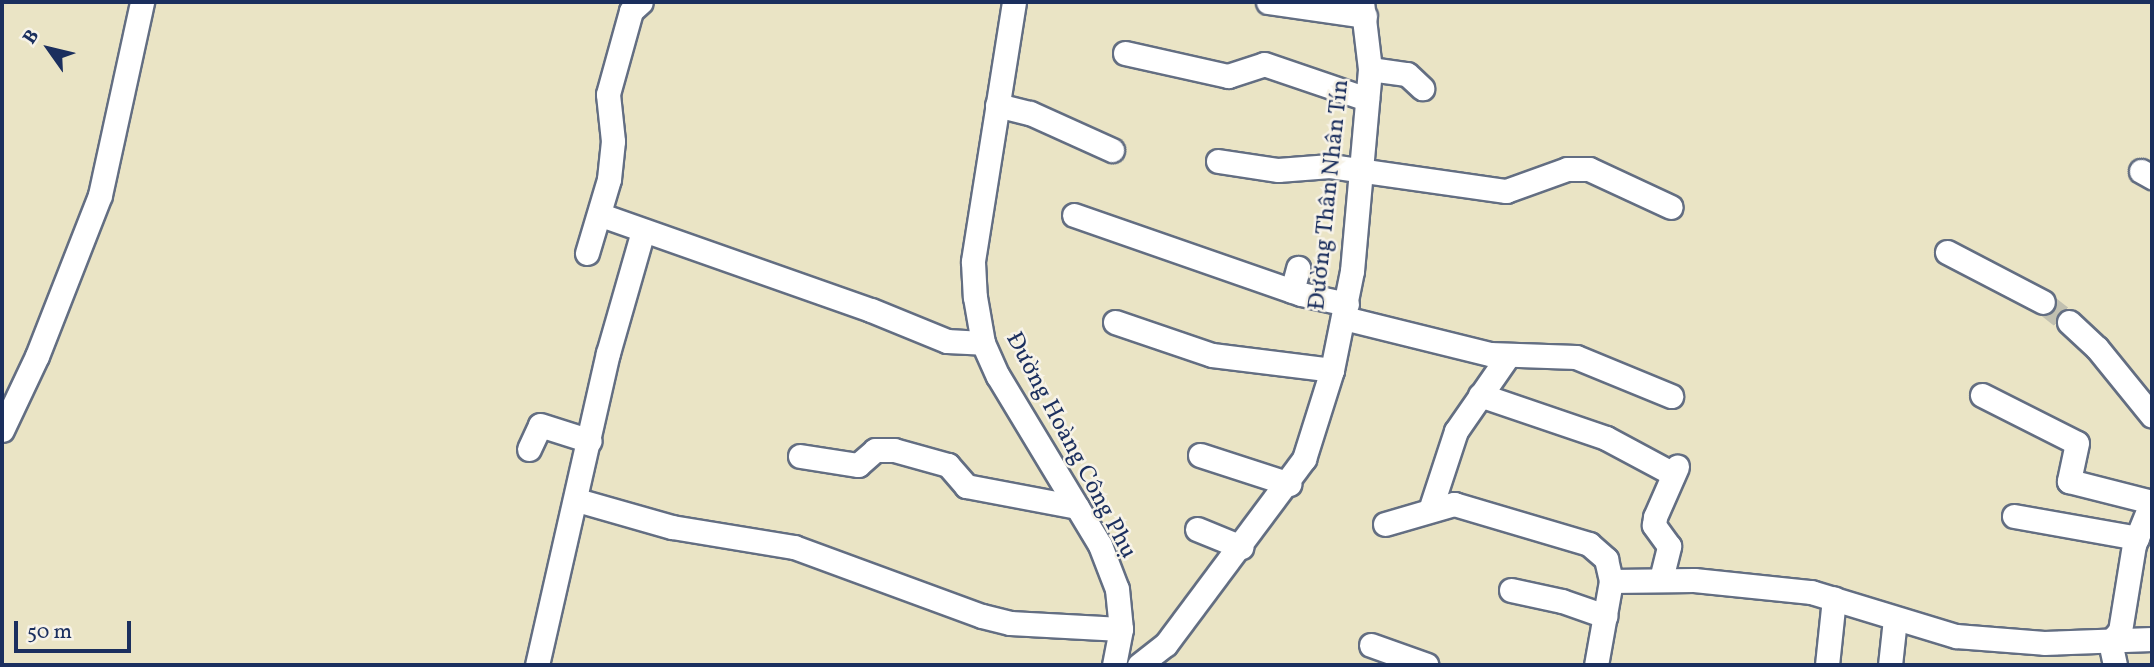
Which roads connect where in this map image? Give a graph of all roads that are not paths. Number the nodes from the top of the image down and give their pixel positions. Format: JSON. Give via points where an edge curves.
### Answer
{"nodes":[{"id":1,"x":142,"y":2,"type":"edge"},
{"id":2,"x":641,"y":2,"type":"edge"},
{"id":3,"x":1014,"y":2,"type":"edge"},
{"id":4,"x":1268,"y":2,"type":"edge"},
{"id":5,"x":1364,"y":9,"type":"edge"},
{"id":6,"x":1125,"y":53,"type":"dead end"},
{"id":7,"x":1370,"y":69,"type":"junction"},
{"id":8,"x":1422,"y":88,"type":"dead end"},
{"id":9,"x":1367,"y":99,"type":"junction"},
{"id":10,"x":997,"y":105,"type":"junction"},
{"id":11,"x":1112,"y":150,"type":"dead end"},
{"id":12,"x":1218,"y":161,"type":"dead end"},
{"id":13,"x":1360,"y":172,"type":"junction"},
{"id":14,"x":1671,"y":207,"type":"dead end"},
{"id":15,"x":601,"y":215,"type":"junction"},
{"id":16,"x":1074,"y":215,"type":"dead end"},
{"id":17,"x":643,"y":231,"type":"junction"},
{"id":18,"x":1947,"y":252,"type":"dead end"},
{"id":19,"x":587,"y":253,"type":"dead end"},
{"id":20,"x":1298,"y":268,"type":"dead end"},
{"id":21,"x":1292,"y":291,"type":"junction"},
{"id":22,"x":2043,"y":302,"type":"tunnel mouth"},
{"id":23,"x":1346,"y":311,"type":"junction"},
{"id":24,"x":1115,"y":322,"type":"dead end"},
{"id":25,"x":2068,"y":322,"type":"tunnel mouth"},
{"id":26,"x":983,"y":343,"type":"junction"},
{"id":27,"x":1508,"y":356,"type":"junction"},
{"id":28,"x":1332,"y":370,"type":"junction"},
{"id":29,"x":1480,"y":395,"type":"junction"},
{"id":30,"x":1982,"y":395,"type":"dead end"},
{"id":31,"x":1671,"y":396,"type":"dead end"},
{"id":32,"x":2152,"y":416,"type":"edge"},
{"id":33,"x":2,"y":430,"type":"edge"},
{"id":34,"x":590,"y":441,"type":"junction"},
{"id":35,"x":529,"y":449,"type":"dead end"},
{"id":36,"x":800,"y":456,"type":"dead end"},
{"id":37,"x":1200,"y":456,"type":"dead end"},
{"id":38,"x":1289,"y":484,"type":"junction"},
{"id":39,"x":578,"y":500,"type":"junction"},
{"id":40,"x":2152,"y":501,"type":"edge"},
{"id":41,"x":1077,"y":507,"type":"junction"},
{"id":42,"x":1431,"y":507,"type":"junction"},
{"id":43,"x":2014,"y":516,"type":"dead end"},
{"id":44,"x":1385,"y":524,"type":"dead end"},
{"id":45,"x":1197,"y":529,"type":"dead end"},
{"id":46,"x":2137,"y":538,"type":"junction"},
{"id":47,"x":1241,"y":547,"type":"junction"},
{"id":48,"x":1661,"y":579,"type":"junction"},
{"id":49,"x":1611,"y":581,"type":"junction"},
{"id":50,"x":1511,"y":590,"type":"dead end"},
{"id":51,"x":1834,"y":598,"type":"junction"},
{"id":52,"x":1605,"y":616,"type":"junction"},
{"id":53,"x":1895,"y":619,"type":"junction"},
{"id":54,"x":1121,"y":629,"type":"junction"},
{"id":55,"x":2152,"y":639,"type":"edge"},
{"id":56,"x":2110,"y":642,"type":"junction"},
{"id":57,"x":1371,"y":645,"type":"dead end"},
{"id":58,"x":1141,"y":664,"type":"edge"},
{"id":59,"x":537,"y":665,"type":"edge"},
{"id":60,"x":1114,"y":665,"type":"edge"},
{"id":61,"x":1166,"y":665,"type":"edge"},
{"id":62,"x":1427,"y":665,"type":"edge"},
{"id":63,"x":1596,"y":665,"type":"edge"},
{"id":64,"x":1827,"y":665,"type":"edge"},
{"id":65,"x":1890,"y":665,"type":"edge"},
{"id":66,"x":2115,"y":665,"type":"edge"}],
"edges":[{"from":1,"to":33,"type":"street","via":[[100,195],[37,356]]},
{"from":2,"to":15,"type":"street","via":[[631,11],[607,94],[613,141]]},
{"from":3,"to":10,"type":"street","name":"Đường Hoàng Công Phụ"},
{"from":4,"to":5,"type":"street"},
{"from":5,"to":7,"type":"street","name":"Đường Thân Nhân Tín"},
{"from":6,"to":9,"type":"street","via":[[1228,76],[1264,64]]},
{"from":7,"to":8,"type":"street","via":[[1407,74]]},
{"from":7,"to":9,"type":"street","name":"Đường Thân Nhân Tín"},
{"from":9,"to":13,"type":"street","name":"Đường Thân Nhân Tín"},
{"from":10,"to":11,"type":"street","via":[[1030,113]]},
{"from":10,"to":26,"type":"street","name":"Đường Hoàng Công Phụ","via":[[973,262]]},
{"from":12,"to":13,"type":"street","via":[[1278,170],[1313,165]]},
{"from":13,"to":14,"type":"street","via":[[1424,176],[1475,190],[1506,191],[1545,175],[1589,169]]},
{"from":13,"to":23,"type":"street","name":"Đường Thân Nhân Tín"},
{"from":15,"to":17,"type":"street"},
{"from":15,"to":19,"type":"street"},
{"from":16,"to":21,"type":"street"},
{"from":17,"to":26,"type":"street","via":[[872,310],[947,341]]},
{"from":17,"to":34,"type":"street","via":[[608,353]]},
{"from":18,"to":22,"type":"street"},
{"from":20,"to":21,"type":"street"},
{"from":21,"to":23,"type":"street"},
{"from":23,"to":27,"type":"street"},
{"from":23,"to":28,"type":"street","name":"Đường Thân Nhân Tín"},
{"from":24,"to":28,"type":"street","via":[[1212,355]]},
{"from":25,"to":32,"type":"street","via":[[2097,348]]},
{"from":26,"to":41,"type":"street","name":"Đường Hoàng Công Phụ"},
{"from":27,"to":29,"type":"street"},
{"from":27,"to":31,"type":"street","via":[[1576,357]]},
{"from":28,"to":38,"type":"street","name":"Đường Thân Nhân Tín","via":[[1304,459]]},
{"from":29,"to":42,"type":"street","via":[[1456,431]]},
{"from":29,"to":48,"type":"street","via":[[1606,438],[1675,471],[1655,517],[1654,525],[1669,546]]},
{"from":30,"to":40,"type":"street","via":[[2077,443],[2069,481]]},
{"from":34,"to":35,"type":"street","via":[[540,425]]},
{"from":34,"to":39,"type":"street"},
{"from":36,"to":41,"type":"street","via":[[858,465],[875,450],[894,450],[948,465],[966,486]]},
{"from":37,"to":38,"type":"street"},
{"from":38,"to":47,"type":"street","name":"Đường Thân Nhân Tín"},
{"from":39,"to":54,"type":"street","via":[[672,527],[794,547],[1010,623]]},
{"from":39,"to":59,"type":"street"},
{"from":40,"to":46,"type":"street"},
{"from":41,"to":54,"type":"street","name":"Đường Hoàng Công Phụ","via":[[1100,545],[1117,589]]},
{"from":42,"to":44,"type":"street"},
{"from":42,"to":49,"type":"street","via":[[1454,504],[1589,544],[1606,559]]},
{"from":43,"to":46,"type":"street"},
{"from":45,"to":47,"type":"street"},
{"from":46,"to":56,"type":"street","via":[[2120,631]]},
{"from":47,"to":58,"type":"street","name":"Đường Thân Nhân Tín","via":[[1166,644]]},
{"from":48,"to":49,"type":"street"},
{"from":48,"to":51,"type":"street"},
{"from":49,"to":52,"type":"street"},
{"from":50,"to":52,"type":"street"},
{"from":51,"to":53,"type":"street"},
{"from":51,"to":64,"type":"street"},
{"from":52,"to":63,"type":"street"},
{"from":53,"to":56,"type":"street","via":[[1955,636],[2044,643]]},
{"from":53,"to":65,"type":"street"},
{"from":54,"to":60,"type":"street","name":"Đường Hoàng Công Phụ"},
{"from":55,"to":56,"type":"street"},
{"from":56,"to":66,"type":"street"},
{"from":57,"to":62,"type":"street"},
{"from":58,"to":61,"type":"street"}]}
